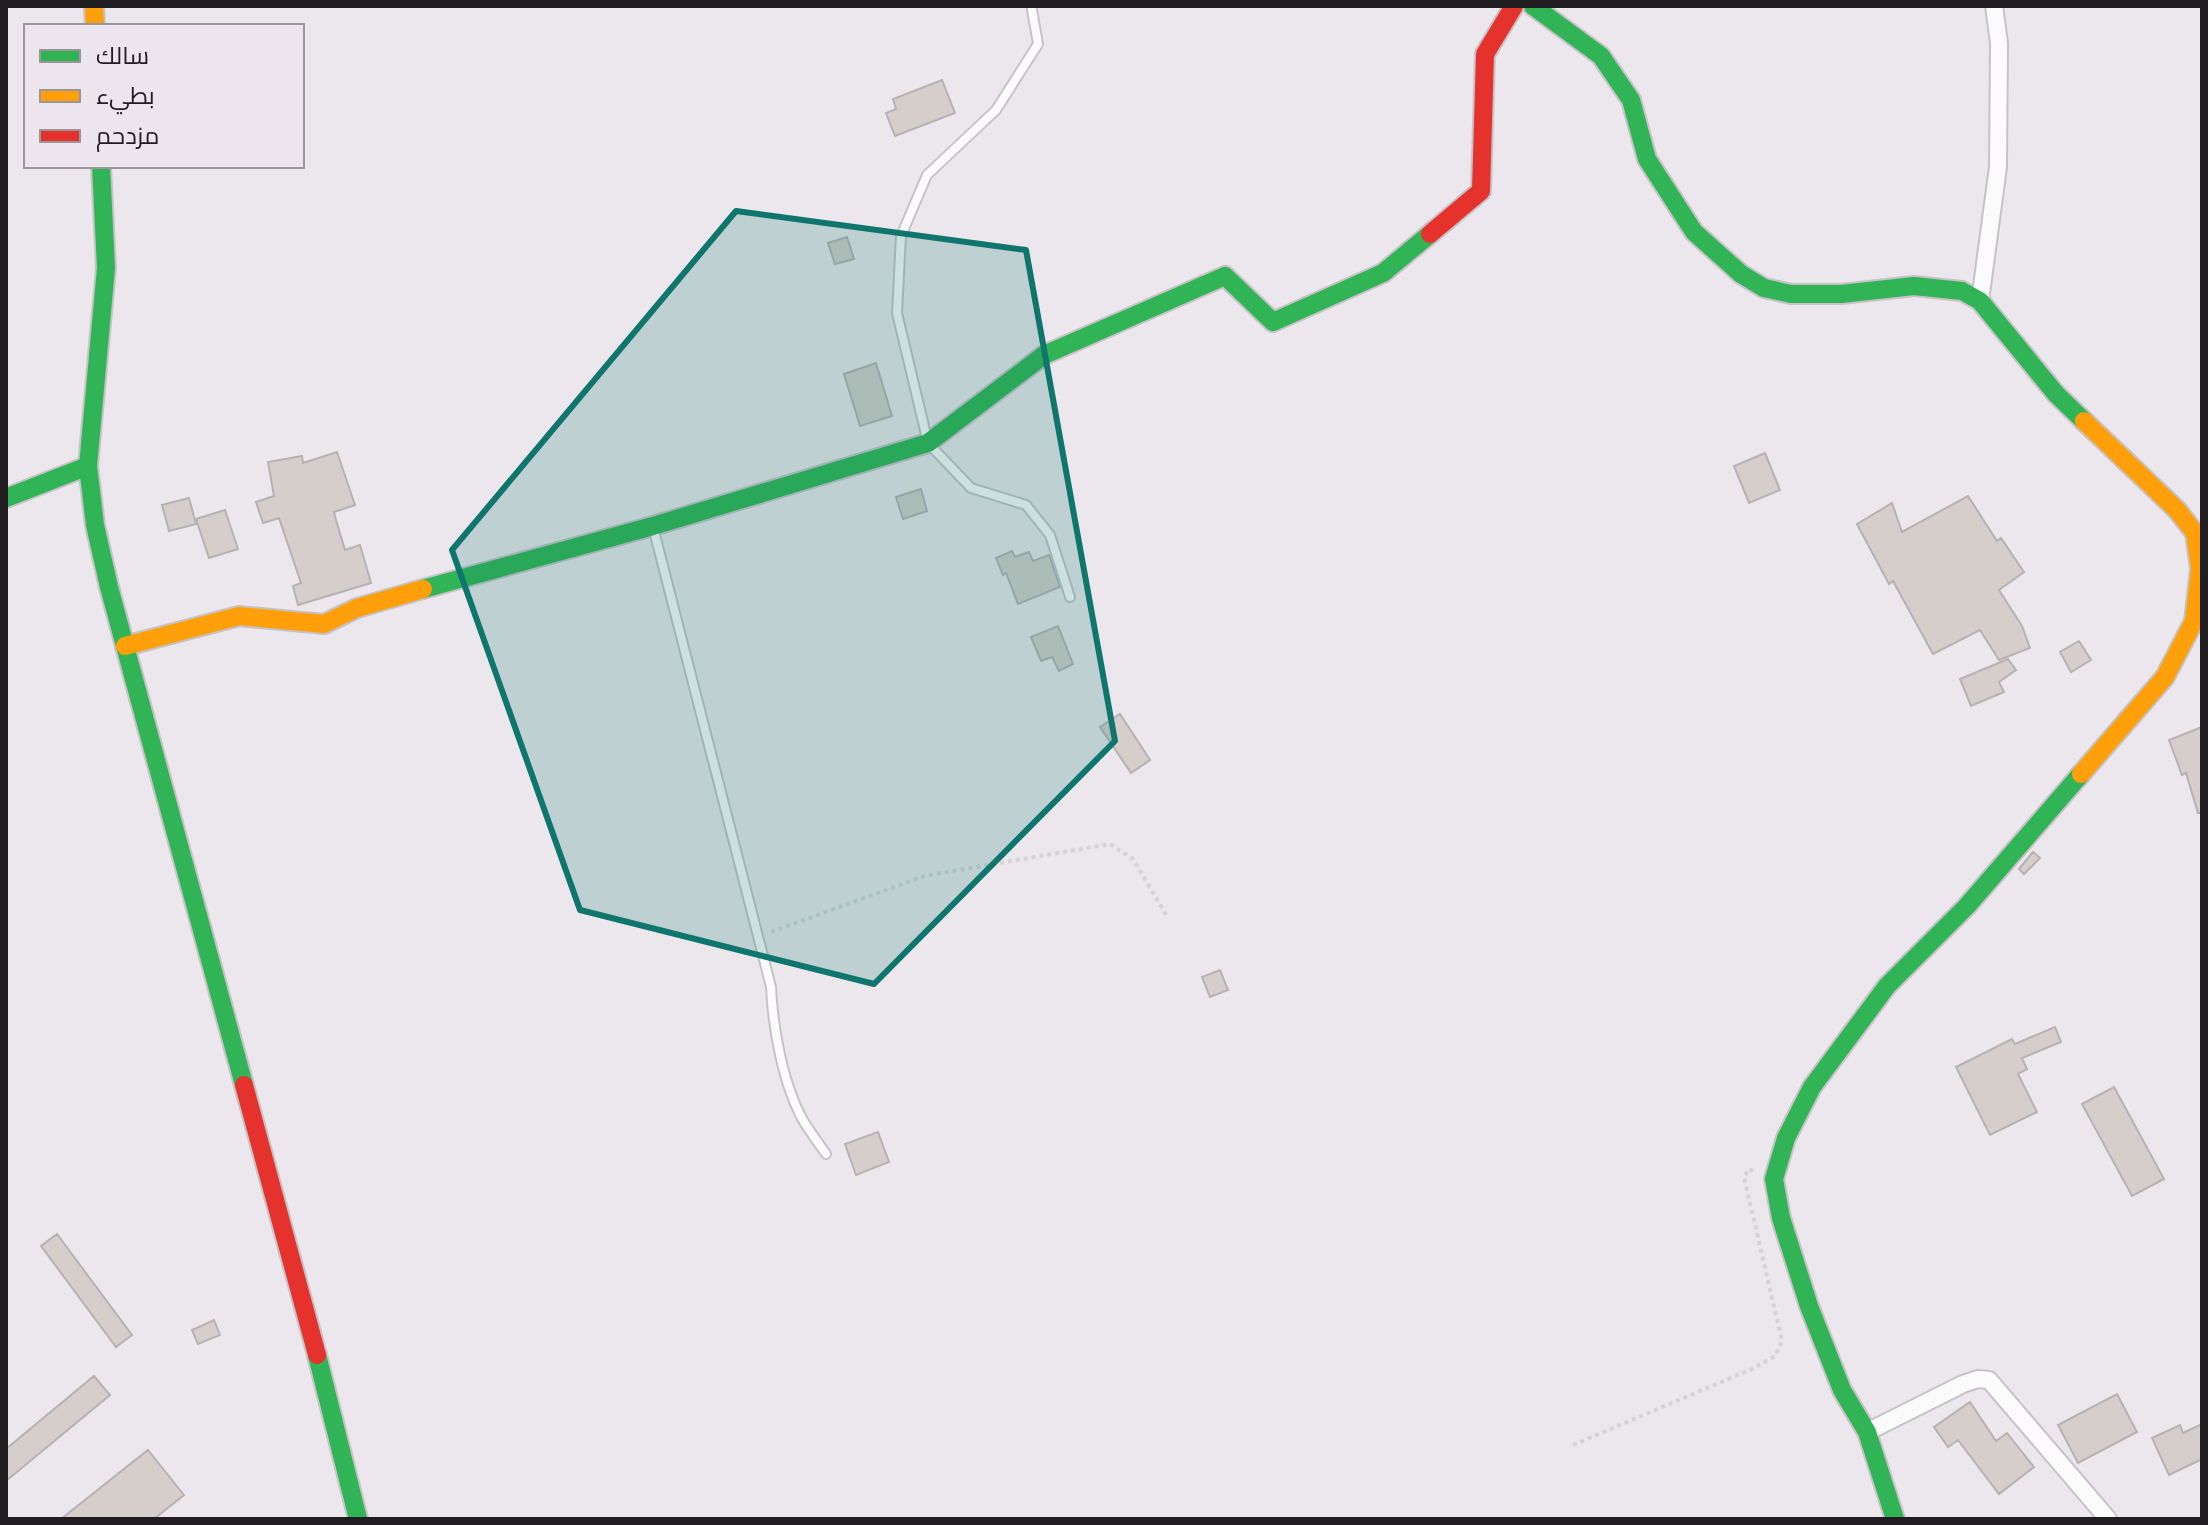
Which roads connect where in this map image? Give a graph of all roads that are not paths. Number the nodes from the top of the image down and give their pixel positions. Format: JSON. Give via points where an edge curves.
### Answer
{"nodes":[{"id":1,"x":1514,"y":6,"type":"edge"},
{"id":2,"x":1533,"y":6,"type":"edge"},
{"id":3,"x":1994,"y":6,"type":"edge"},
{"id":4,"x":1032,"y":10,"type":"dead end"},
{"id":5,"x":101,"y":168,"type":"edge"},
{"id":6,"x":1980,"y":301,"type":"junction"},
{"id":7,"x":928,"y":443,"type":"junction"},
{"id":8,"x":88,"y":466,"type":"junction"},
{"id":9,"x":6,"y":498,"type":"edge"},
{"id":10,"x":653,"y":526,"type":"junction"},
{"id":11,"x":2199,"y":532,"type":"edge"},
{"id":12,"x":1070,"y":597,"type":"dead end"},
{"id":13,"x":125,"y":646,"type":"junction"},
{"id":14,"x":826,"y":1154,"type":"dead end"},
{"id":15,"x":1867,"y":1432,"type":"junction"},
{"id":16,"x":358,"y":1519,"type":"edge"},
{"id":17,"x":1895,"y":1519,"type":"edge"},
{"id":18,"x":2108,"y":1519,"type":"edge"}],
"edges":[{"from":1,"to":7,"type":"street","via":[[1485,54],[1481,191],[1383,273],[1273,322],[1225,276],[1044,355]]},
{"from":2,"to":6,"type":"street","via":[[1601,56],[1631,100],[1647,159],[1694,232],[1741,274],[1764,288],[1791,294],[1914,286],[1962,291]]},
{"from":3,"to":6,"type":"street","via":[[1999,43],[1998,167]]},
{"from":4,"to":7,"type":"lane","via":[[1038,44],[996,110],[927,175],[901,236],[897,313]]},
{"from":5,"to":8,"type":"street","via":[[106,268]]},
{"from":6,"to":11,"type":"street","via":[[2056,394]]},
{"from":7,"to":10,"type":"street"},
{"from":7,"to":12,"type":"lane","via":[[971,488],[1026,505],[1050,535]]},
{"from":8,"to":9,"type":"street"},
{"from":8,"to":13,"type":"street","via":[[95,525]]},
{"from":10,"to":13,"type":"street","via":[[357,608],[324,624],[239,616]]},
{"from":10,"to":14,"type":"lane","via":[[771,987],[772,1020],[792,1096]]},
{"from":11,"to":15,"type":"street","via":[[2194,621],[2165,677],[1967,906],[1887,986],[1812,1087],[1786,1138],[1774,1179],[1781,1218],[1842,1390]]},
{"from":13,"to":16,"type":"street"},
{"from":15,"to":17,"type":"street"},
{"from":15,"to":18,"type":"street","via":[[1963,1384],[1989,1380]]}]}
